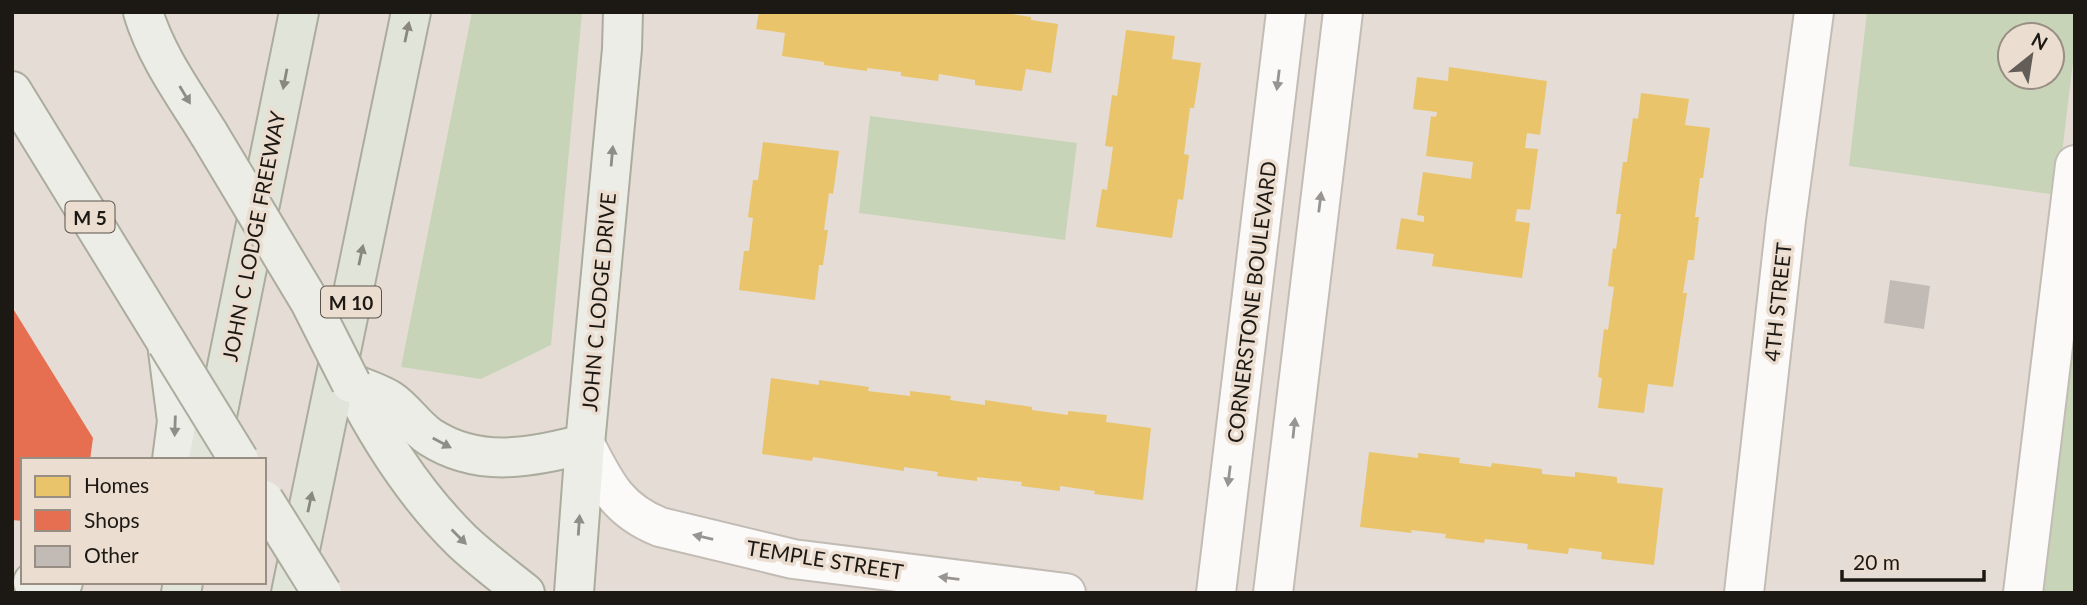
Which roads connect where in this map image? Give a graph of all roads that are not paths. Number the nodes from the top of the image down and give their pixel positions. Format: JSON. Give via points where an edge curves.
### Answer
{"nodes":[{"id":1,"x":143,"y":12,"type":"edge"},
{"id":2,"x":299,"y":12,"type":"edge"},
{"id":3,"x":411,"y":12,"type":"edge"},
{"id":4,"x":623,"y":12,"type":"edge"},
{"id":5,"x":1286,"y":12,"type":"edge"},
{"id":6,"x":1343,"y":12,"type":"edge"},
{"id":7,"x":1814,"y":12,"type":"edge"},
{"id":8,"x":12,"y":90,"type":"edge"},
{"id":9,"x":2075,"y":165,"type":"edge"},
{"id":10,"x":167,"y":343,"type":"junction"},
{"id":11,"x":351,"y":383,"type":"junction"},
{"id":12,"x":585,"y":444,"type":"junction"},
{"id":13,"x":172,"y":458,"type":"edge"},
{"id":14,"x":208,"y":458,"type":"edge"},
{"id":15,"x":238,"y":458,"type":"edge"},
{"id":16,"x":266,"y":503,"type":"edge"},
{"id":17,"x":867,"y":580,"type":"edge"},
{"id":18,"x":291,"y":593,"type":"edge"},
{"id":19,"x":322,"y":593,"type":"edge"},
{"id":20,"x":525,"y":593,"type":"edge"},
{"id":21,"x":574,"y":593,"type":"edge"},
{"id":22,"x":1066,"y":593,"type":"edge"},
{"id":23,"x":1216,"y":593,"type":"edge"},
{"id":24,"x":1273,"y":593,"type":"edge"},
{"id":25,"x":1744,"y":593,"type":"edge"},
{"id":26,"x":2023,"y":593,"type":"edge"}],
"edges":[{"from":1,"to":11,"type":"main road","one_way":true,"bridge":true,"via":[[161,56],[310,302]]},
{"from":2,"to":14,"type":"highway","name":"JOHN C LODGE FREEWAY","one_way":true},
{"from":18,"to":3,"type":"highway","number":"M 10","one_way":true},
{"from":12,"to":4,"type":"main road","name":"JOHN C LODGE DRIVE","one_way":true},
{"from":5,"to":23,"type":"street","name":"CORNERSTONE BOULEVARD","one_way":true},
{"from":24,"to":6,"type":"street","one_way":true},
{"from":7,"to":25,"type":"street","name":"4TH STREET"},
{"from":8,"to":10,"type":"main road","number":"M 5"},
{"from":9,"to":26,"type":"street"},
{"from":10,"to":13,"type":"main road","one_way":true,"via":[[177,421]]},
{"from":10,"to":15,"type":"main road","number":"M 5","bridge":true},
{"from":11,"to":12,"type":"main road","one_way":true,"via":[[390,400],[428,436],[480,457],[535,457]]},
{"from":11,"to":20,"type":"main road","one_way":true,"via":[[426,503]]},
{"from":17,"to":12,"type":"street","name":"TEMPLE STREET","one_way":true,"via":[[640,519],[604,481]]},
{"from":21,"to":12,"type":"main road","name":"JOHN C LODGE DRIVE","one_way":true},
{"from":16,"to":19,"type":"main road","bridge":true},
{"from":22,"to":17,"type":"street","name":"TEMPLE STREET","one_way":true}]}
